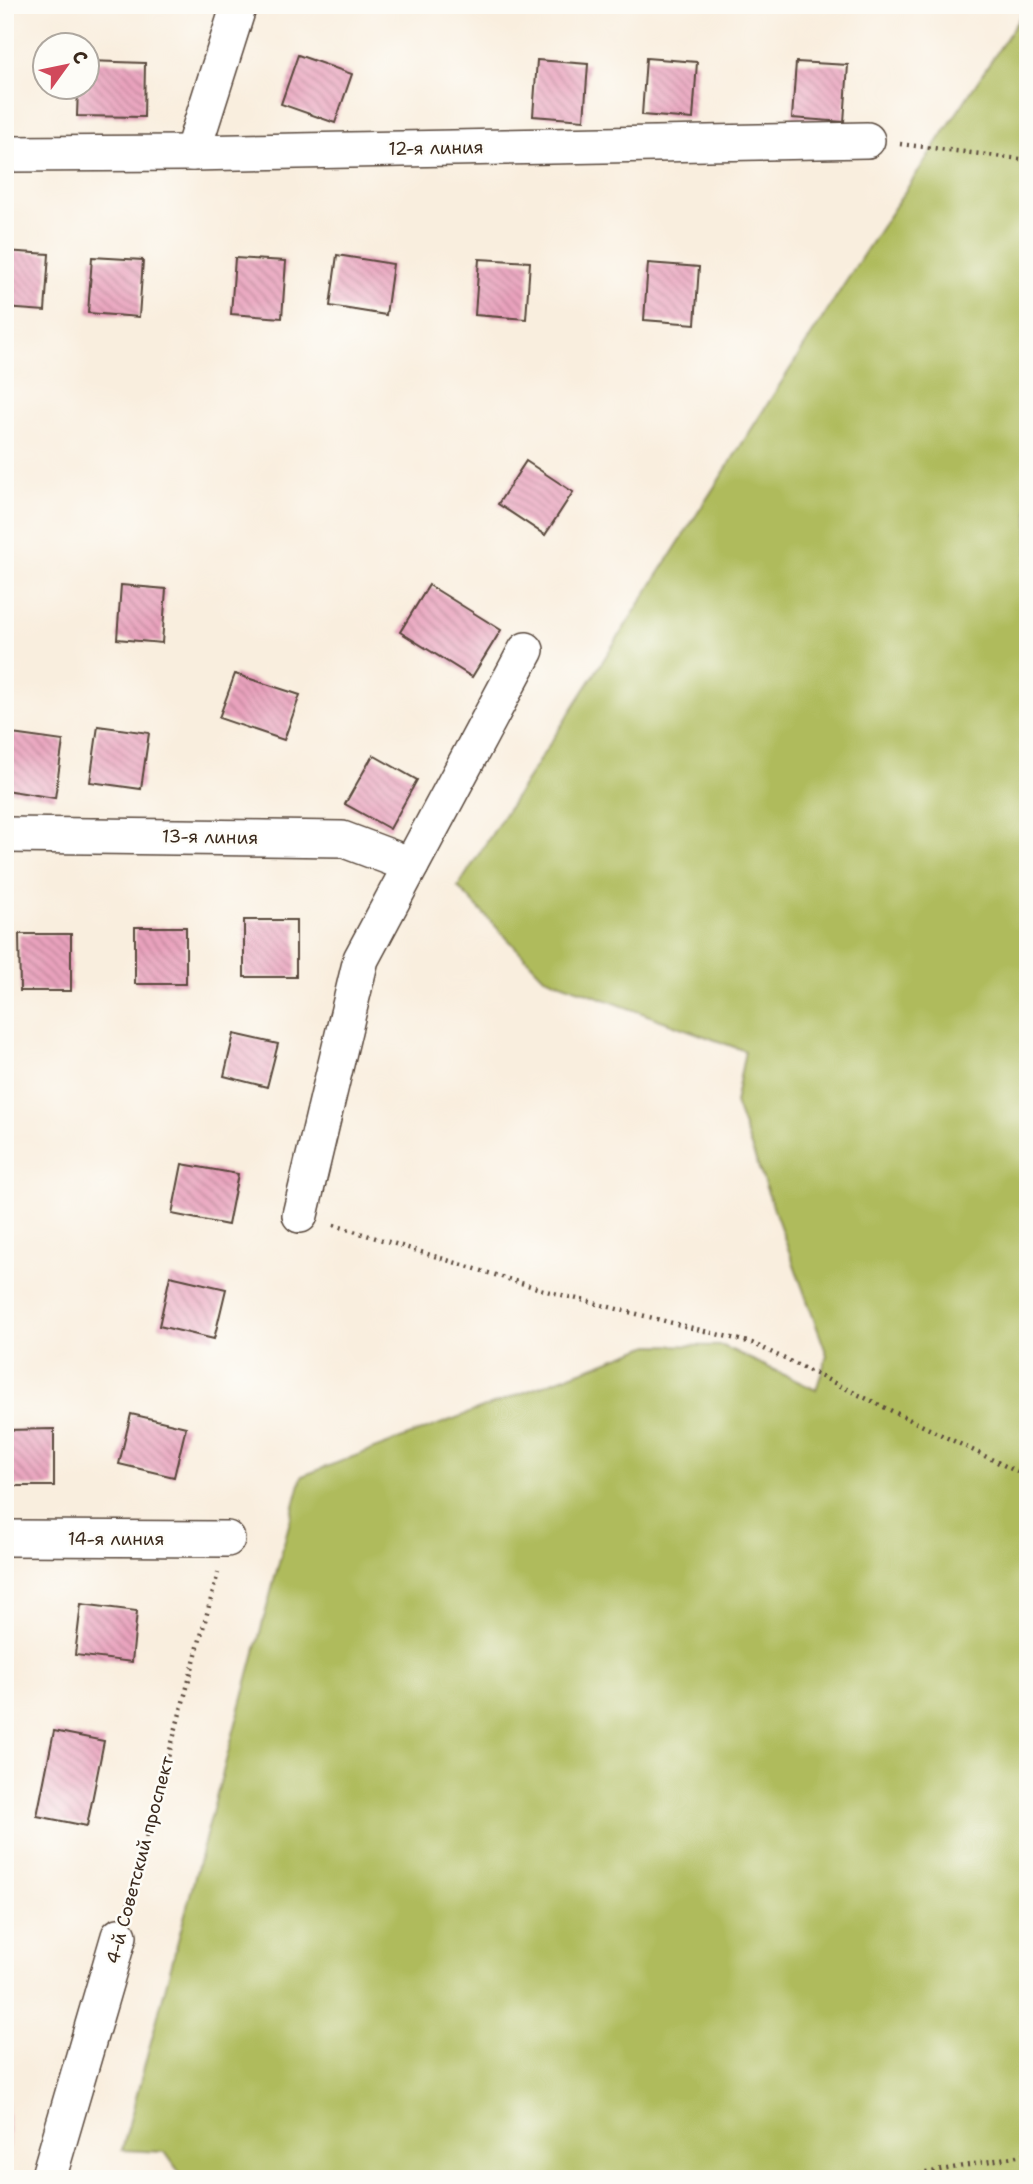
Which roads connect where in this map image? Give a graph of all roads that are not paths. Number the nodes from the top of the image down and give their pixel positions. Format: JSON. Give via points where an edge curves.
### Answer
{"nodes":[{"id":1,"x":239,"y":5,"type":"edge"},
{"id":2,"x":867,"y":140,"type":"road end"},
{"id":3,"x":192,"y":153,"type":"junction"},
{"id":4,"x":5,"y":154,"type":"edge"},
{"id":5,"x":526,"y":650,"type":"dead end"},
{"id":6,"x":5,"y":835,"type":"edge"},
{"id":7,"x":411,"y":865,"type":"junction"},
{"id":8,"x":300,"y":1215,"type":"road end"},
{"id":9,"x":5,"y":1538,"type":"edge"},
{"id":10,"x":227,"y":1539,"type":"road end"},
{"id":11,"x":119,"y":1936,"type":"road end"},
{"id":12,"x":47,"y":2179,"type":"edge"}],
"edges":[{"from":1,"to":3,"type":"street"},
{"from":2,"to":3,"type":"street","name":"12-я линия"},
{"from":3,"to":4,"type":"street","name":"12-я линия"},
{"from":5,"to":7,"type":"street"},
{"from":6,"to":7,"type":"street","name":"13-я линия","via":[[342,839]]},
{"from":7,"to":8,"type":"street","via":[[361,959]]},
{"from":9,"to":10,"type":"street","name":"14-я линия"},
{"from":11,"to":12,"type":"street","name":"4-й Советский проспект"}]}
